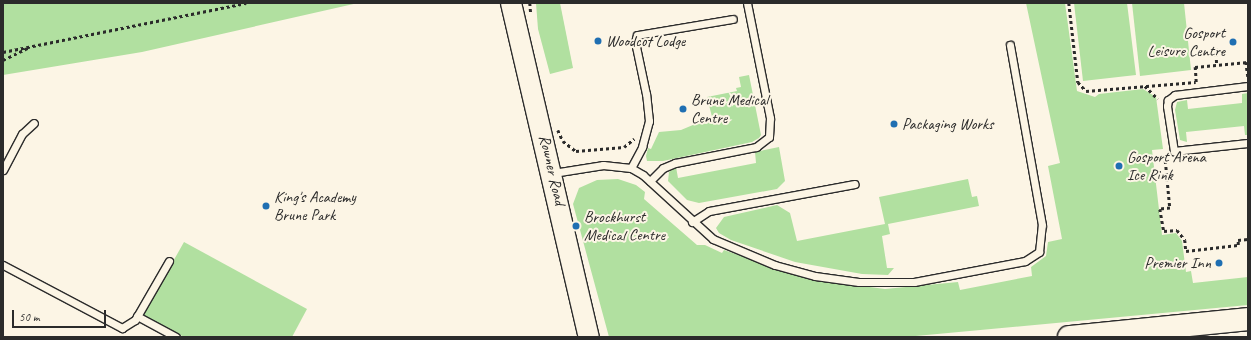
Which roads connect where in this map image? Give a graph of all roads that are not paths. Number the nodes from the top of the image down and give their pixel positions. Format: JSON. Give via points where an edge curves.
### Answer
{"nodes":[{"id":1,"x":511,"y":3,"type":"edge"},
{"id":2,"x":747,"y":3,"type":"edge"},
{"id":3,"x":733,"y":19,"type":"dead end"},
{"id":4,"x":1010,"y":44,"type":"dead end"},
{"id":5,"x":1248,"y":86,"type":"edge"},
{"id":6,"x":34,"y":123,"type":"dead end"},
{"id":7,"x":1248,"y":143,"type":"edge"},
{"id":8,"x":631,"y":168,"type":"junction"},
{"id":9,"x":3,"y":170,"type":"edge"},
{"id":10,"x":553,"y":173,"type":"junction"},
{"id":11,"x":650,"y":181,"type":"junction"},
{"id":12,"x":855,"y":184,"type":"dead end"},
{"id":13,"x":692,"y":222,"type":"junction"},
{"id":14,"x":169,"y":261,"type":"dead end"},
{"id":15,"x":3,"y":265,"type":"edge"},
{"id":16,"x":137,"y":316,"type":"junction"},
{"id":17,"x":1248,"y":319,"type":"edge"},
{"id":18,"x":176,"y":337,"type":"edge"},
{"id":19,"x":589,"y":337,"type":"edge"},
{"id":20,"x":1080,"y":337,"type":"edge"}],
"edges":[{"from":1,"to":10,"type":"main road","name":"Rowner Road"},
{"from":2,"to":11,"type":"lane","via":[[770,118],[769,137],[756,147],[675,162]]},
{"from":3,"to":8,"type":"lane","via":[[637,35],[635,42],[649,112],[643,143]]},
{"from":4,"to":13,"type":"lane","via":[[1042,221],[1042,244],[1032,259],[927,280],[851,281],[809,275],[775,265],[717,241]]},
{"from":5,"to":7,"type":"lane","via":[[1175,95],[1168,100],[1167,106],[1174,152]]},
{"from":6,"to":9,"type":"lane","via":[[22,134]]},
{"from":8,"to":10,"type":"lane","via":[[609,164]]},
{"from":8,"to":11,"type":"lane"},
{"from":10,"to":19,"type":"main road","name":"Rowner Road"},
{"from":11,"to":13,"type":"lane"},
{"from":12,"to":13,"type":"lane","via":[[709,211]]},
{"from":14,"to":16,"type":"lane"},
{"from":15,"to":16,"type":"lane","via":[[118,327],[126,327]]},
{"from":16,"to":18,"type":"lane"},
{"from":17,"to":20,"type":"main road"}]}
